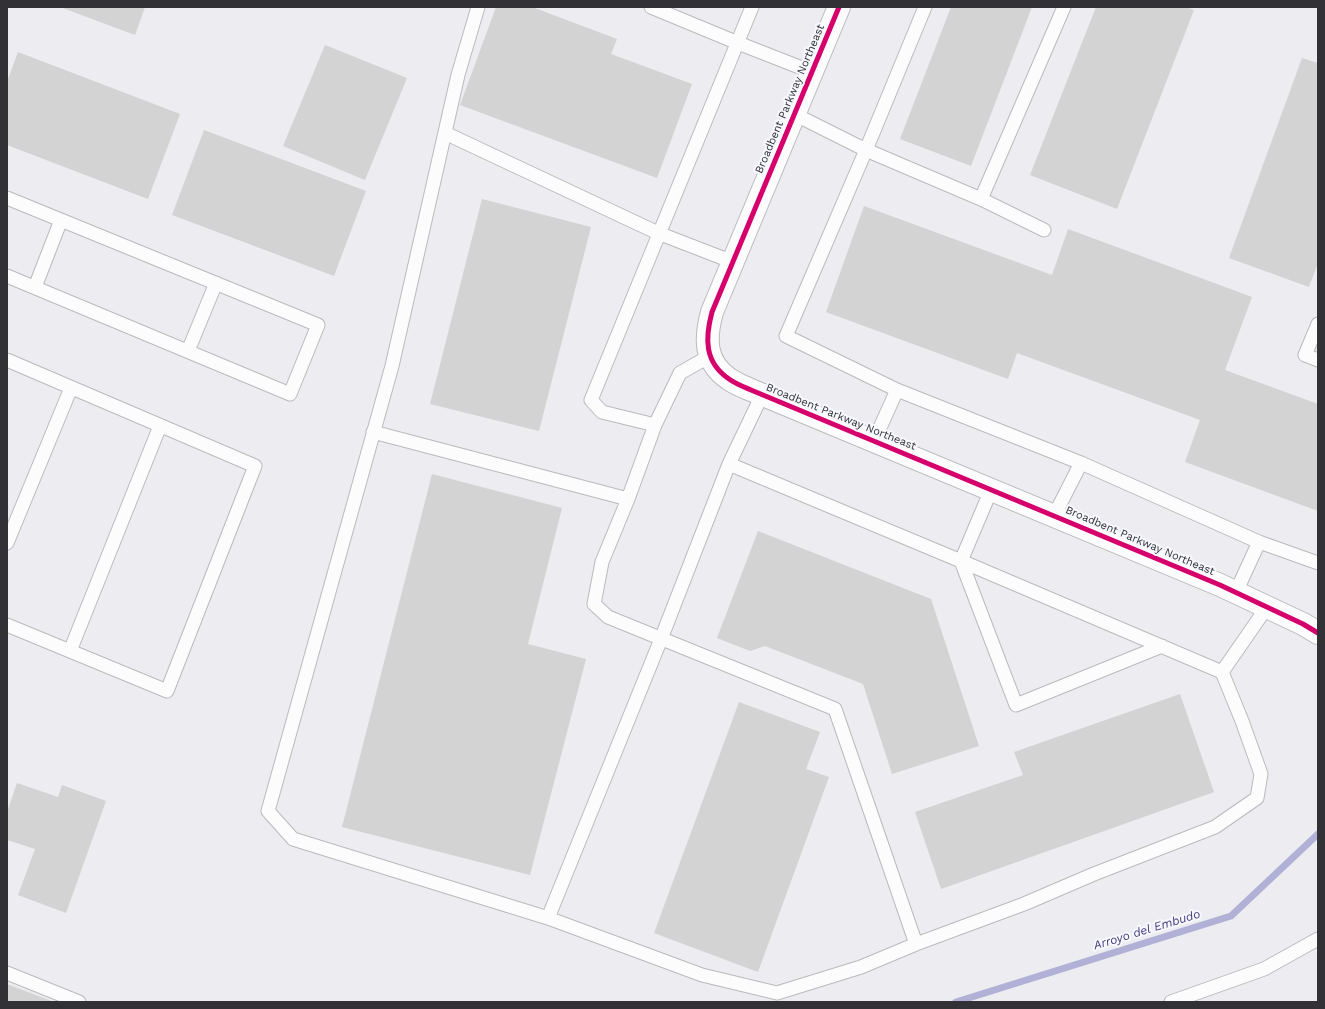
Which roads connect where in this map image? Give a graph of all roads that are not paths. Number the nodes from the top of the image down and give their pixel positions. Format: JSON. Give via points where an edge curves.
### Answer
{"nodes":[{"id":1,"x":478,"y":7,"type":"edge"},
{"id":2,"x":651,"y":7,"type":"edge"},
{"id":3,"x":752,"y":7,"type":"edge"},
{"id":4,"x":839,"y":7,"type":"edge"},
{"id":5,"x":925,"y":7,"type":"edge"},
{"id":6,"x":1064,"y":7,"type":"edge"},
{"id":7,"x":738,"y":43,"type":"junction"},
{"id":8,"x":812,"y":72,"type":"junction"},
{"id":9,"x":794,"y":114,"type":"junction"},
{"id":10,"x":445,"y":133,"type":"junction"},
{"id":11,"x":866,"y":150,"type":"junction"},
{"id":12,"x":7,"y":198,"type":"edge"},
{"id":13,"x":981,"y":199,"type":"junction"},
{"id":14,"x":61,"y":220,"type":"junction"},
{"id":15,"x":1044,"y":230,"type":"dead end"},
{"id":16,"x":658,"y":233,"type":"junction"},
{"id":17,"x":733,"y":262,"type":"junction"},
{"id":18,"x":7,"y":276,"type":"edge"},
{"id":19,"x":216,"y":283,"type":"junction"},
{"id":20,"x":35,"y":287,"type":"junction"},
{"id":21,"x":1318,"y":324,"type":"edge"},
{"id":22,"x":188,"y":351,"type":"junction"},
{"id":23,"x":710,"y":356,"type":"junction"},
{"id":24,"x":7,"y":360,"type":"edge"},
{"id":25,"x":1318,"y":360,"type":"edge"},
{"id":26,"x":71,"y":388,"type":"junction"},
{"id":27,"x":897,"y":390,"type":"junction"},
{"id":28,"x":762,"y":394,"type":"junction"},
{"id":29,"x":655,"y":425,"type":"junction"},
{"id":30,"x":160,"y":426,"type":"junction"},
{"id":31,"x":374,"y":432,"type":"junction"},
{"id":32,"x":874,"y":441,"type":"junction"},
{"id":33,"x":1081,"y":463,"type":"junction"},
{"id":34,"x":729,"y":464,"type":"junction"},
{"id":35,"x":992,"y":490,"type":"junction"},
{"id":36,"x":628,"y":499,"type":"junction"},
{"id":37,"x":1054,"y":516,"type":"junction"},
{"id":38,"x":1259,"y":542,"type":"junction"},
{"id":39,"x":7,"y":543,"type":"edge"},
{"id":40,"x":961,"y":561,"type":"junction"},
{"id":41,"x":1318,"y":563,"type":"edge"},
{"id":42,"x":1236,"y":592,"type":"junction"},
{"id":43,"x":1267,"y":607,"type":"junction"},
{"id":44,"x":7,"y":625,"type":"edge"},
{"id":45,"x":1318,"y":633,"type":"edge"},
{"id":46,"x":661,"y":639,"type":"junction"},
{"id":47,"x":1162,"y":646,"type":"junction"},
{"id":48,"x":70,"y":651,"type":"junction"},
{"id":49,"x":1222,"y":672,"type":"junction"},
{"id":50,"x":548,"y":918,"type":"junction"},
{"id":51,"x":1318,"y":939,"type":"edge"},
{"id":52,"x":916,"y":944,"type":"junction"},
{"id":53,"x":7,"y":972,"type":"edge"},
{"id":54,"x":79,"y":1002,"type":"edge"},
{"id":55,"x":1171,"y":1002,"type":"edge"}],
"edges":[{"from":1,"to":10,"type":"lane","via":[[458,75]]},
{"from":2,"to":7,"type":"lane"},
{"from":3,"to":7,"type":"lane"},
{"from":4,"to":8,"type":"street","name":"Broadbent Parkway Northeast"},
{"from":5,"to":11,"type":"lane"},
{"from":6,"to":13,"type":"lane"},
{"from":7,"to":8,"type":"lane"},
{"from":7,"to":16,"type":"lane"},
{"from":8,"to":9,"type":"street","name":"Broadbent Parkway Northeast"},
{"from":9,"to":11,"type":"lane"},
{"from":9,"to":17,"type":"street","name":"Broadbent Parkway Northeast"},
{"from":10,"to":16,"type":"lane"},
{"from":10,"to":31,"type":"lane","via":[[392,366]]},
{"from":11,"to":13,"type":"lane"},
{"from":11,"to":27,"type":"lane","via":[[786,336]]},
{"from":12,"to":14,"type":"lane"},
{"from":13,"to":15,"type":"lane"},
{"from":14,"to":19,"type":"lane"},
{"from":14,"to":20,"type":"lane"},
{"from":16,"to":17,"type":"lane"},
{"from":16,"to":29,"type":"lane","via":[[591,400],[602,412]]},
{"from":17,"to":23,"type":"street","name":"Broadbent Parkway Northeast","via":[[708,327],[707,345]]},
{"from":18,"to":20,"type":"lane"},
{"from":19,"to":22,"type":"lane"},
{"from":19,"to":22,"type":"lane","via":[[318,325],[290,394]]},
{"from":20,"to":22,"type":"lane"},
{"from":21,"to":25,"type":"lane","via":[[1305,355]]},
{"from":23,"to":28,"type":"street","name":"Broadbent Parkway Northeast","via":[[717,369],[729,379]]},
{"from":23,"to":29,"type":"lane","via":[[680,373]]},
{"from":24,"to":26,"type":"lane"},
{"from":26,"to":30,"type":"lane"},
{"from":26,"to":39,"type":"lane"},
{"from":27,"to":32,"type":"lane"},
{"from":27,"to":33,"type":"lane"},
{"from":28,"to":32,"type":"street","name":"Broadbent Parkway Northeast"},
{"from":28,"to":34,"type":"lane"},
{"from":29,"to":36,"type":"lane"},
{"from":30,"to":48,"type":"lane"},
{"from":30,"to":48,"type":"lane","via":[[255,466],[167,691]]},
{"from":31,"to":36,"type":"lane"},
{"from":31,"to":50,"type":"lane","via":[[268,811],[294,839]]},
{"from":32,"to":35,"type":"street","name":"Broadbent Parkway Northeast"},
{"from":33,"to":37,"type":"lane"},
{"from":33,"to":38,"type":"lane"},
{"from":34,"to":40,"type":"lane"},
{"from":34,"to":46,"type":"lane"},
{"from":35,"to":37,"type":"street","name":"Broadbent Parkway Northeast"},
{"from":35,"to":40,"type":"lane"},
{"from":36,"to":46,"type":"lane","via":[[602,562],[594,604],[608,617]]},
{"from":37,"to":42,"type":"street","name":"Broadbent Parkway Northeast"},
{"from":38,"to":41,"type":"lane"},
{"from":38,"to":42,"type":"lane"},
{"from":40,"to":47,"type":"lane"},
{"from":40,"to":47,"type":"lane","via":[[1016,705]]},
{"from":42,"to":43,"type":"street","name":"Broadbent Parkway Northeast"},
{"from":43,"to":45,"type":"street","name":"Broadbent Parkway Northeast"},
{"from":43,"to":49,"type":"lane"},
{"from":44,"to":48,"type":"lane"},
{"from":46,"to":50,"type":"lane"},
{"from":46,"to":52,"type":"lane","via":[[835,709]]},
{"from":47,"to":49,"type":"lane"},
{"from":49,"to":52,"type":"lane","via":[[1261,774],[1257,798],[1215,826],[1024,904]]},
{"from":50,"to":52,"type":"lane","via":[[702,975],[776,993],[861,967]]},
{"from":51,"to":55,"type":"lane","via":[[1264,969]]},
{"from":53,"to":54,"type":"lane"}]}
